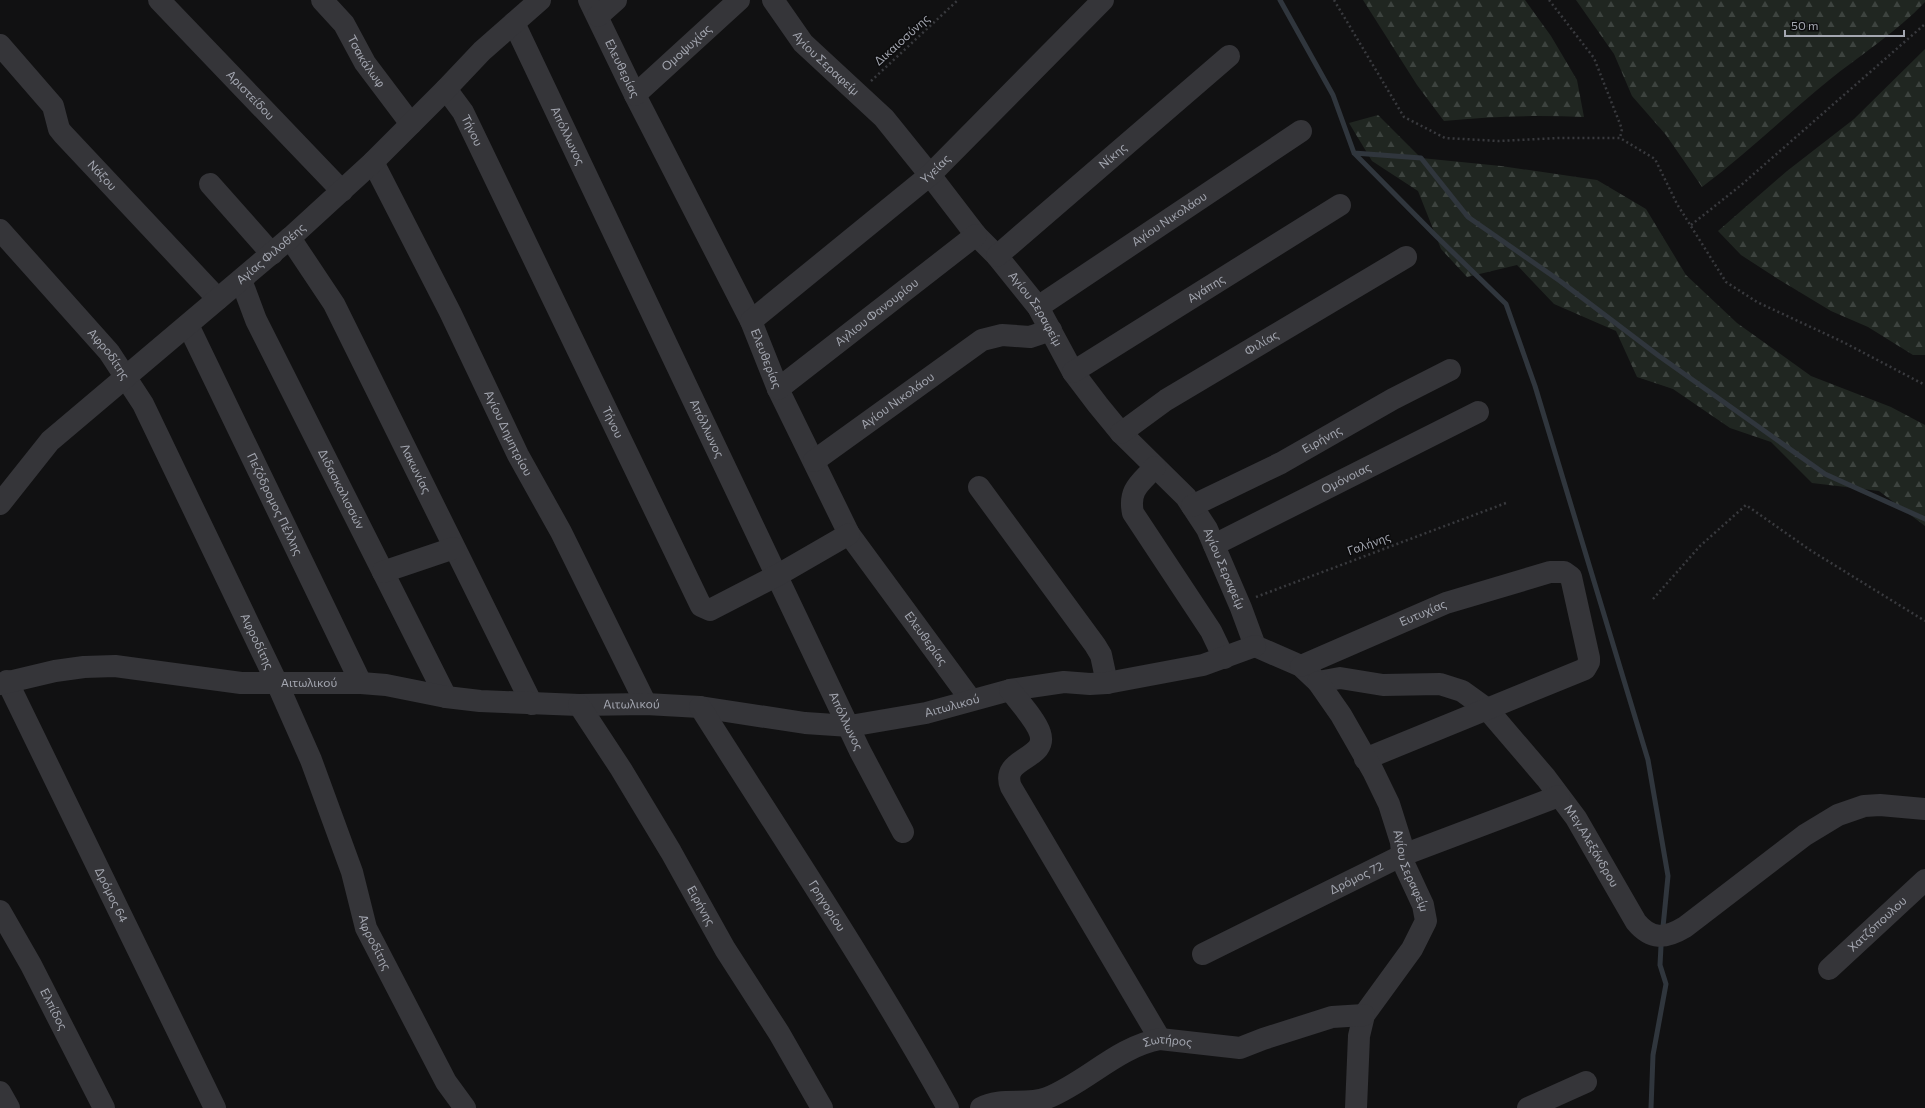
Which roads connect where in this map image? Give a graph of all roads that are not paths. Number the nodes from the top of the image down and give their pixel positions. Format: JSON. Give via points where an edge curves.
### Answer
{"nodes":[{"id":1,"x":159,"y":0,"type":"edge"},
{"id":2,"x":322,"y":0,"type":"edge"},
{"id":3,"x":540,"y":0,"type":"edge"},
{"id":4,"x":616,"y":0,"type":"edge"},
{"id":5,"x":740,"y":0,"type":"edge"},
{"id":6,"x":773,"y":0,"type":"edge"},
{"id":7,"x":1103,"y":0,"type":"edge"},
{"id":8,"x":594,"y":8,"type":"edge"},
{"id":9,"x":514,"y":23,"type":"junction"},
{"id":10,"x":0,"y":45,"type":"edge"},
{"id":11,"x":1229,"y":56,"type":"dead end"},
{"id":12,"x":446,"y":89,"type":"junction"},
{"id":13,"x":634,"y":95,"type":"junction"},
{"id":14,"x":411,"y":124,"type":"junction"},
{"id":15,"x":1301,"y":131,"type":"dead end"},
{"id":16,"x":372,"y":162,"type":"junction"},
{"id":17,"x":930,"y":175,"type":"junction"},
{"id":18,"x":210,"y":184,"type":"dead end"},
{"id":19,"x":342,"y":191,"type":"junction"},
{"id":20,"x":1340,"y":205,"type":"dead end"},
{"id":21,"x":0,"y":230,"type":"edge"},
{"id":22,"x":976,"y":236,"type":"junction"},
{"id":23,"x":290,"y":238,"type":"junction"},
{"id":24,"x":272,"y":254,"type":"junction"},
{"id":25,"x":997,"y":256,"type":"junction"},
{"id":26,"x":1406,"y":258,"type":"dead end"},
{"id":27,"x":241,"y":280,"type":"junction"},
{"id":28,"x":218,"y":299,"type":"junction"},
{"id":29,"x":1038,"y":307,"type":"junction"},
{"id":30,"x":751,"y":321,"type":"junction"},
{"id":31,"x":188,"y":325,"type":"junction"},
{"id":32,"x":1051,"y":330,"type":"junction"},
{"id":33,"x":1450,"y":370,"type":"dead end"},
{"id":34,"x":1073,"y":372,"type":"junction"},
{"id":35,"x":127,"y":378,"type":"junction"},
{"id":36,"x":778,"y":389,"type":"junction"},
{"id":37,"x":1478,"y":412,"type":"dead end"},
{"id":38,"x":1121,"y":433,"type":"junction"},
{"id":39,"x":814,"y":461,"type":"junction"},
{"id":40,"x":1156,"y":467,"type":"junction"},
{"id":41,"x":979,"y":487,"type":"dead end"},
{"id":42,"x":0,"y":504,"type":"edge"},
{"id":43,"x":1192,"y":506,"type":"junction"},
{"id":44,"x":849,"y":534,"type":"junction"},
{"id":45,"x":1214,"y":545,"type":"junction"},
{"id":46,"x":454,"y":548,"type":"junction"},
{"id":47,"x":382,"y":572,"type":"junction"},
{"id":48,"x":778,"y":575,"type":"junction"},
{"id":49,"x":1255,"y":646,"type":"junction"},
{"id":50,"x":1224,"y":658,"type":"junction"},
{"id":51,"x":1301,"y":666,"type":"junction"},
{"id":52,"x":4,"y":682,"type":"edge"},
{"id":53,"x":1318,"y":682,"type":"junction"},
{"id":54,"x":277,"y":683,"type":"junction"},
{"id":55,"x":361,"y":683,"type":"junction"},
{"id":56,"x":1107,"y":683,"type":"junction"},
{"id":57,"x":1010,"y":690,"type":"junction"},
{"id":58,"x":446,"y":697,"type":"junction"},
{"id":59,"x":971,"y":700,"type":"junction"},
{"id":60,"x":532,"y":704,"type":"junction"},
{"id":61,"x":646,"y":704,"type":"junction"},
{"id":62,"x":579,"y":705,"type":"junction"},
{"id":63,"x":700,"y":707,"type":"junction"},
{"id":64,"x":1487,"y":709,"type":"junction"},
{"id":65,"x":850,"y":726,"type":"junction"},
{"id":66,"x":1365,"y":760,"type":"junction"},
{"id":67,"x":1559,"y":796,"type":"junction"},
{"id":68,"x":1925,"y":809,"type":"edge"},
{"id":69,"x":903,"y":832,"type":"dead end"},
{"id":70,"x":1403,"y":855,"type":"junction"},
{"id":71,"x":1925,"y":880,"type":"edge"},
{"id":72,"x":0,"y":912,"type":"edge"},
{"id":73,"x":1203,"y":954,"type":"dead end"},
{"id":74,"x":1829,"y":969,"type":"dead end"},
{"id":75,"x":1364,"y":1015,"type":"junction"},
{"id":76,"x":1160,"y":1039,"type":"junction"},
{"id":77,"x":1586,"y":1082,"type":"dead end"},
{"id":78,"x":0,"y":1092,"type":"edge"},
{"id":79,"x":1038,"y":1104,"type":"edge"},
{"id":80,"x":9,"y":1108,"type":"edge"},
{"id":81,"x":104,"y":1108,"type":"edge"},
{"id":82,"x":215,"y":1108,"type":"edge"},
{"id":83,"x":465,"y":1108,"type":"edge"},
{"id":84,"x":822,"y":1108,"type":"edge"},
{"id":85,"x":948,"y":1108,"type":"edge"},
{"id":86,"x":982,"y":1108,"type":"edge"},
{"id":87,"x":1356,"y":1108,"type":"edge"},
{"id":88,"x":1528,"y":1108,"type":"edge"}],
"edges":[{"from":1,"to":19,"type":"street","name":"Αριστείδου"},
{"from":2,"to":14,"type":"street","name":"Τσακάλωφ","via":[[344,24],[366,63]]},
{"from":3,"to":9,"type":"street","name":"Αγίας Φιλοθέης"},
{"from":4,"to":8,"type":"street"},
{"from":5,"to":13,"type":"street","name":"Ομοψυχίας"},
{"from":6,"to":17,"type":"street","name":"Αγίου Σεραφείμ","via":[[803,43],[884,118]]},
{"from":7,"to":17,"type":"street","name":"Υγείας"},
{"from":8,"to":13,"type":"street","name":"Ελευθερίας"},
{"from":9,"to":12,"type":"street","name":"Αγίας Φιλοθέης","via":[[482,51]]},
{"from":9,"to":48,"type":"street","name":"Απόλλωνος"},
{"from":10,"to":28,"type":"street","name":"Νάξου","via":[[53,106],[62,134]]},
{"from":11,"to":25,"type":"street","name":"Νίκης"},
{"from":12,"to":14,"type":"street","name":"Αγίας Φιλοθέης"},
{"from":12,"to":48,"type":"street","name":"Τήνου","via":[[462,112],[701,606],[710,610]]},
{"from":13,"to":30,"type":"street","name":"Ελευθερίας"},
{"from":14,"to":16,"type":"street","name":"Αγίας Φιλοθέης"},
{"from":15,"to":29,"type":"street","name":"Αγίου Νικολάου"},
{"from":16,"to":19,"type":"street","name":"Αγίας Φιλοθέης"},
{"from":16,"to":61,"type":"street","name":"Αγίου Δημητρίου"},
{"from":17,"to":22,"type":"street","name":"Αγίου Σεραφείμ"},
{"from":17,"to":30,"type":"street","name":"Υγείας"},
{"from":18,"to":24,"type":"street"},
{"from":19,"to":23,"type":"street","name":"Αγίας Φιλοθέης"},
{"from":20,"to":34,"type":"street","name":"Αγάπης"},
{"from":21,"to":35,"type":"street","name":"Αφροδίτης","via":[[109,352]]},
{"from":22,"to":25,"type":"street","name":"Αγίου Σεραφείμ"},
{"from":22,"to":36,"type":"street","name":"Αγλιου Φανουρίου"},
{"from":23,"to":24,"type":"street","name":"Αγίας Φιλοθέης"},
{"from":23,"to":46,"type":"street","name":"Λακωνίας","via":[[334,304]]},
{"from":24,"to":27,"type":"street","name":"Αγίας Φιλοθέης"},
{"from":25,"to":29,"type":"street","name":"Αγίου Σεραφείμ"},
{"from":26,"to":38,"type":"street","name":"Φιλίας","via":[[1166,400]]},
{"from":27,"to":28,"type":"street","name":"Αγίας Φιλοθέης"},
{"from":27,"to":47,"type":"street","name":"Διδασκαλισσών","via":[[256,320]]},
{"from":28,"to":31,"type":"street","name":"Αγίας Φιλοθέης"},
{"from":29,"to":32,"type":"street","name":"Αγίου Σεραφείμ"},
{"from":30,"to":36,"type":"street","name":"Ελευθερίας"},
{"from":31,"to":35,"type":"street","name":"Αγίας Φιλοθέης"},
{"from":31,"to":55,"type":"street","name":"Πεζόδρομος Πέλλης"},
{"from":32,"to":34,"type":"street","name":"Αγίου Σεραφείμ"},
{"from":32,"to":39,"type":"street","name":"Αγίου Νικολάου","via":[[1030,337],[1002,335],[982,340]]},
{"from":33,"to":43,"type":"street","name":"Ειρήνης","via":[[1393,399],[1281,463]]},
{"from":34,"to":38,"type":"street","name":"Αγίου Σεραφείμ"},
{"from":35,"to":42,"type":"street","name":"Αγίας Φιλοθέης","via":[[50,441]]},
{"from":35,"to":54,"type":"street","name":"Αφροδίτης","via":[[143,404]]},
{"from":36,"to":39,"type":"street","name":"Ελευθερίας"},
{"from":37,"to":45,"type":"street","name":"Ομόνοιας"},
{"from":38,"to":40,"type":"street","name":"Αγίου Σεραφείμ"},
{"from":39,"to":44,"type":"street","name":"Ελευθερίας"},
{"from":40,"to":43,"type":"street","name":"Αγίου Σεραφείμ"},
{"from":40,"to":50,"type":"street","via":[[1131,498],[1133,513],[1211,630]]},
{"from":41,"to":56,"type":"street","via":[[1101,654]]},
{"from":43,"to":45,"type":"street","name":"Αγίου Σεραφείμ"},
{"from":44,"to":48,"type":"street","name":"Τήνου"},
{"from":44,"to":59,"type":"street","name":"Ελευθερίας"},
{"from":45,"to":49,"type":"street","name":"Αγίου Σεραφείμ"},
{"from":46,"to":47,"type":"street"},
{"from":46,"to":60,"type":"street","name":"Λακωνίας"},
{"from":47,"to":58,"type":"street","name":"Διδασκαλισσών"},
{"from":48,"to":65,"type":"street","name":"Απόλλωνος"},
{"from":49,"to":50,"type":"street","name":"Αιτωλικού"},
{"from":49,"to":51,"type":"street"},
{"from":50,"to":56,"type":"street","name":"Αιτωλικού"},
{"from":51,"to":53,"type":"street"},
{"from":51,"to":64,"type":"street","name":"Ευτυχίας","via":[[1446,603],[1550,572],[1568,574],[1573,581],[1589,658],[1588,666],[1582,671]]},
{"from":52,"to":54,"type":"street","name":"Αιτωλικού","via":[[84,667],[115,666],[241,683]]},
{"from":52,"to":82,"type":"street","name":"Δρόμος 64"},
{"from":53,"to":64,"type":"street","name":"Μεγ.Αλεξάνδρου","via":[[1340,678],[1383,685],[1440,684],[1462,691]]},
{"from":53,"to":66,"type":"street","name":"Αγίου Σεραφείμ","via":[[1341,715]]},
{"from":54,"to":55,"type":"street","name":"Αιτωλικού"},
{"from":54,"to":83,"type":"street","name":"Αφροδίτης","via":[[317,775],[352,872],[366,928],[446,1082]]},
{"from":55,"to":58,"type":"street","name":"Αιτωλικού","via":[[386,685]]},
{"from":56,"to":57,"type":"street","name":"Αιτωλικού","via":[[1064,682]]},
{"from":57,"to":59,"type":"street","name":"Αιτωλικού"},
{"from":57,"to":76,"type":"street","via":[[1038,729],[1041,739],[1038,748],[1012,768],[1008,778],[1011,787]]},
{"from":58,"to":60,"type":"street","name":"Αιτωλικού"},
{"from":59,"to":65,"type":"street","name":"Αιτωλικού","via":[[926,713]]},
{"from":60,"to":62,"type":"street","name":"Αιτωλικού"},
{"from":61,"to":62,"type":"street","name":"Αιτωλικού"},
{"from":61,"to":63,"type":"street","name":"Αιτωλικού"},
{"from":62,"to":84,"type":"street","name":"Ειρήνης","via":[[621,769],[725,949],[779,1033]]},
{"from":63,"to":65,"type":"street","name":"Αιτωλικού","via":[[805,723]]},
{"from":63,"to":85,"type":"street","name":"Γρηγορίου","via":[[861,962]]},
{"from":64,"to":66,"type":"street"},
{"from":64,"to":67,"type":"street","name":"Μεγ.Αλεξάνδρου"},
{"from":65,"to":69,"type":"street","name":"Απόλλωνος","via":[[860,751]]},
{"from":66,"to":70,"type":"street","name":"Αγίου Σεραφείμ","via":[[1389,804]]},
{"from":67,"to":68,"type":"street","name":"Μεγ.Αλεξάνδρου","via":[[1576,818],[1636,922],[1648,934],[1663,936],[1685,927],[1805,835],[1838,815],[1864,806]]},
{"from":67,"to":70,"type":"street","name":"Δρόμος 72"},
{"from":70,"to":73,"type":"street","name":"Δρόμος 72"},
{"from":70,"to":75,"type":"street","name":"Αγίου Σεραφείμ","via":[[1403,862],[1423,905],[1426,921],[1412,949]]},
{"from":71,"to":74,"type":"street","name":"Χατζόπουλου"},
{"from":72,"to":81,"type":"street","name":"Ελπίδος","via":[[31,965]]},
{"from":75,"to":76,"type":"street","name":"Σωτήρος","via":[[1332,1017],[1240,1048]]},
{"from":75,"to":87,"type":"street","name":"Αγίου Σεραφείμ","via":[[1359,1036]]},
{"from":76,"to":79,"type":"street","name":"Σωτήρος","via":[[1138,1044]]},
{"from":77,"to":88,"type":"street"},
{"from":78,"to":80,"type":"street"},
{"from":79,"to":86,"type":"street","name":"Σωτήρος","via":[[995,1104]]}]}
